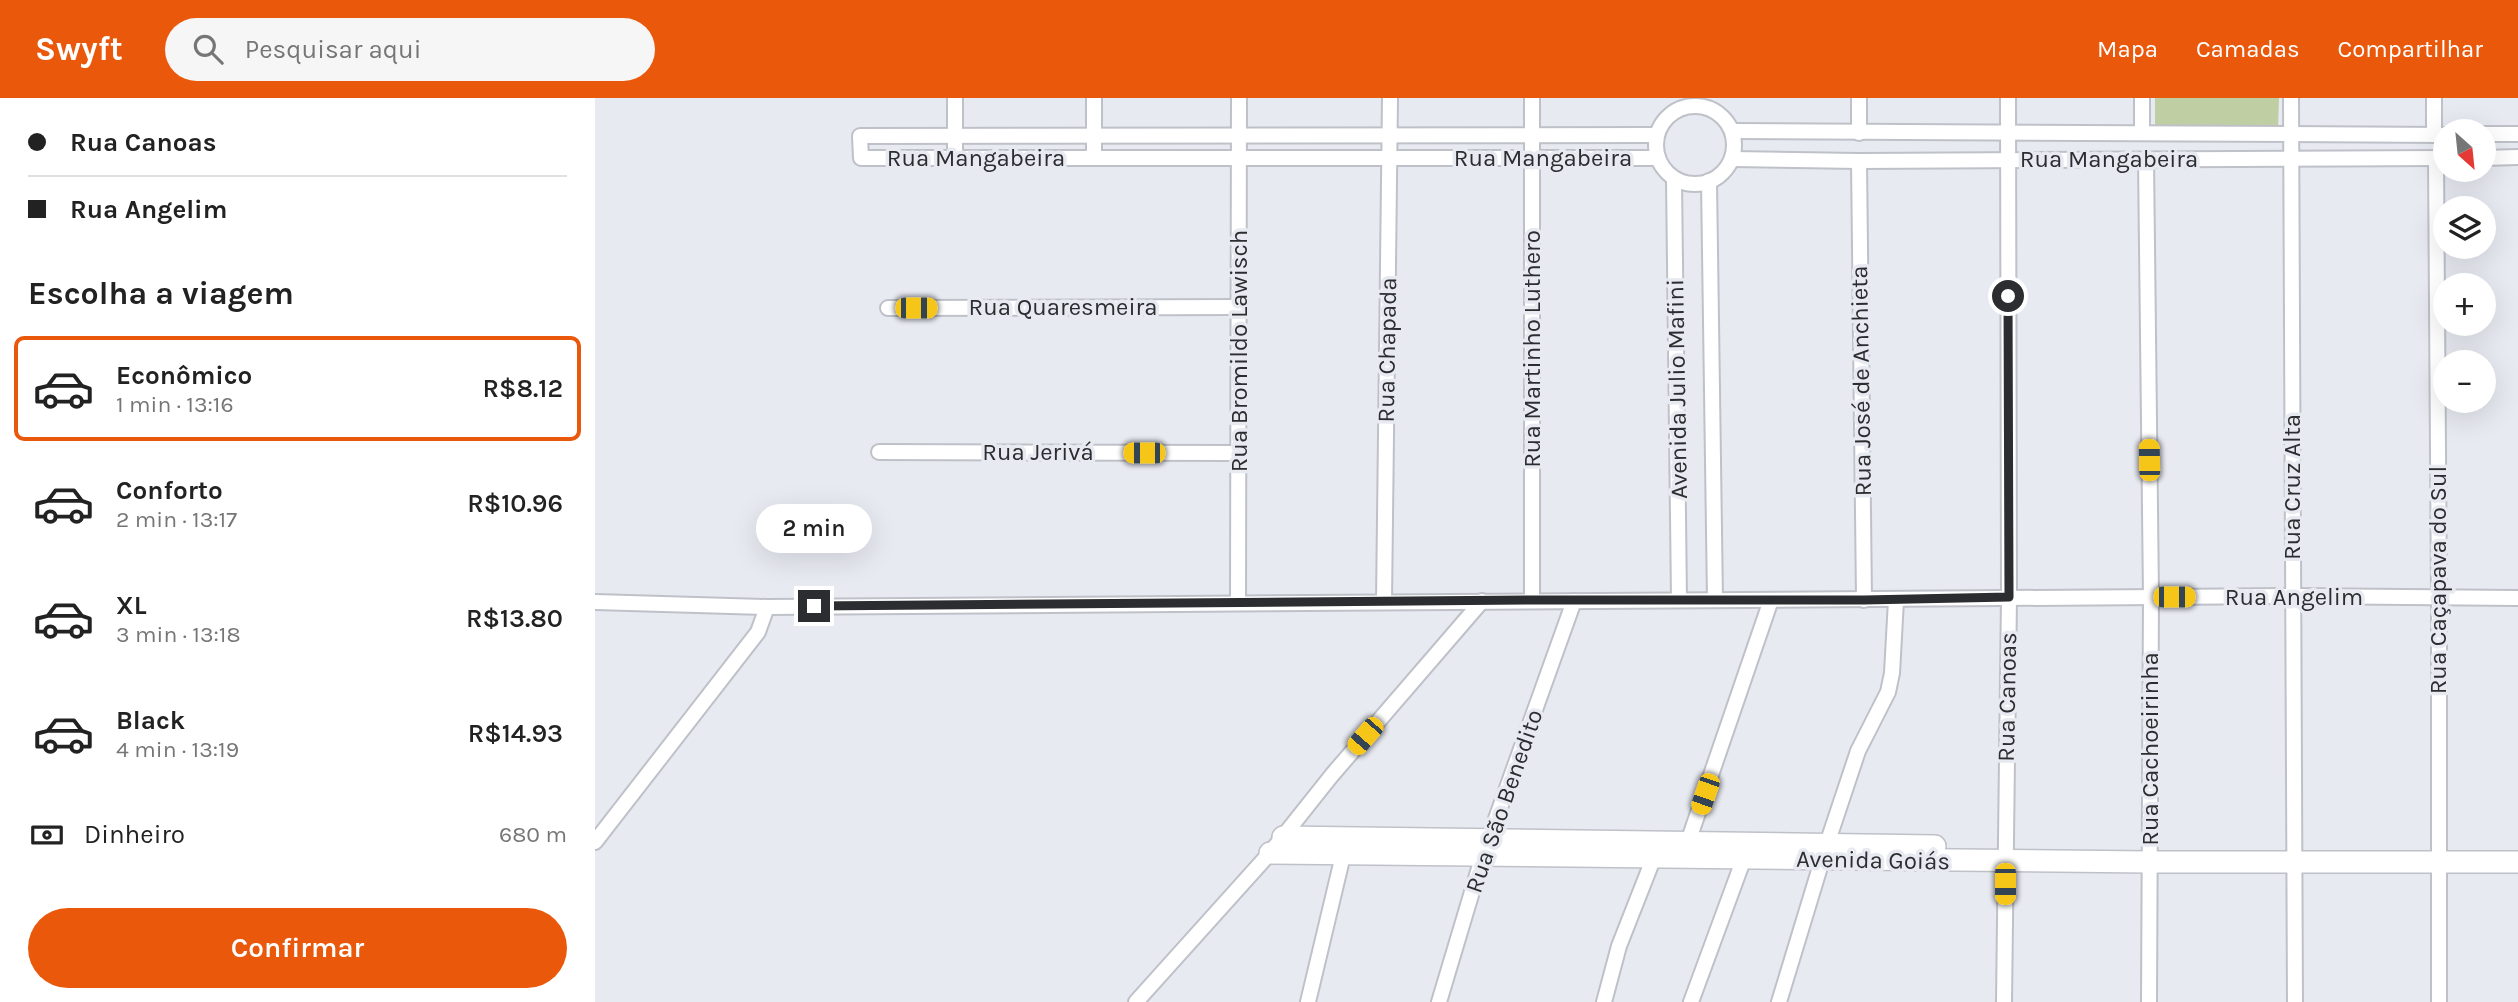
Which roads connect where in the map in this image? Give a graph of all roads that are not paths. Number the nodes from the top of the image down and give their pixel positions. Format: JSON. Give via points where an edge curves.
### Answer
{"nodes":[{"id":1,"x":955,"y":98,"type":"edge"},
{"id":2,"x":1094,"y":98,"type":"edge"},
{"id":3,"x":1239,"y":98,"type":"edge"},
{"id":4,"x":1390,"y":98,"type":"edge"},
{"id":5,"x":1532,"y":98,"type":"edge"},
{"id":6,"x":1859,"y":98,"type":"edge"},
{"id":7,"x":2008,"y":98,"type":"edge"},
{"id":8,"x":2142,"y":98,"type":"edge"},
{"id":9,"x":2291,"y":98,"type":"edge"},
{"id":10,"x":2434,"y":98,"type":"edge"},
{"id":11,"x":1712,"y":104,"type":"edge"},
{"id":12,"x":1674,"y":105,"type":"edge"},
{"id":13,"x":2437,"y":119,"type":"edge"},
{"id":14,"x":1733,"y":131,"type":"junction"},
{"id":15,"x":2008,"y":132,"type":"junction"},
{"id":16,"x":1859,"y":133,"type":"junction"},
{"id":17,"x":2142,"y":133,"type":"junction"},
{"id":18,"x":2291,"y":134,"type":"junction"},
{"id":19,"x":2496,"y":134,"type":"edge"},
{"id":20,"x":2518,"y":134,"type":"edge"},
{"id":21,"x":1239,"y":135,"type":"junction"},
{"id":22,"x":1389,"y":135,"type":"junction"},
{"id":23,"x":1532,"y":135,"type":"junction"},
{"id":24,"x":1656,"y":135,"type":"junction"},
{"id":25,"x":2433,"y":135,"type":"edge"},
{"id":26,"x":955,"y":136,"type":"junction"},
{"id":27,"x":1094,"y":136,"type":"junction"},
{"id":28,"x":2518,"y":157,"type":"edge"},
{"id":29,"x":955,"y":158,"type":"junction"},
{"id":30,"x":1094,"y":158,"type":"junction"},
{"id":31,"x":1239,"y":158,"type":"junction"},
{"id":32,"x":1389,"y":158,"type":"junction"},
{"id":33,"x":1532,"y":158,"type":"junction"},
{"id":34,"x":1658,"y":158,"type":"junction"},
{"id":35,"x":2496,"y":158,"type":"edge"},
{"id":36,"x":1732,"y":159,"type":"junction"},
{"id":37,"x":2007,"y":159,"type":"junction"},
{"id":38,"x":2146,"y":159,"type":"junction"},
{"id":39,"x":2291,"y":159,"type":"junction"},
{"id":40,"x":2433,"y":159,"type":"edge"},
{"id":41,"x":1859,"y":161,"type":"junction"},
{"id":42,"x":1674,"y":178,"type":"junction"},
{"id":43,"x":1709,"y":181,"type":"junction"},
{"id":44,"x":2440,"y":182,"type":"edge"},
{"id":45,"x":1239,"y":307,"type":"junction"},
{"id":46,"x":888,"y":308,"type":"dead end"},
{"id":47,"x":879,"y":452,"type":"dead end"},
{"id":48,"x":1238,"y":453,"type":"junction"},
{"id":49,"x":2293,"y":596,"type":"junction"},
{"id":50,"x":2009,"y":597,"type":"junction"},
{"id":51,"x":2151,"y":597,"type":"junction"},
{"id":52,"x":2439,"y":598,"type":"junction"},
{"id":53,"x":2518,"y":598,"type":"edge"},
{"id":54,"x":1532,"y":600,"type":"junction"},
{"id":55,"x":1679,"y":600,"type":"junction"},
{"id":56,"x":1715,"y":600,"type":"junction"},
{"id":57,"x":1771,"y":600,"type":"junction"},
{"id":58,"x":1864,"y":600,"type":"junction"},
{"id":59,"x":1896,"y":600,"type":"junction"},
{"id":60,"x":1482,"y":601,"type":"junction"},
{"id":61,"x":1574,"y":601,"type":"junction"},
{"id":62,"x":595,"y":602,"type":"edge"},
{"id":63,"x":1238,"y":603,"type":"junction"},
{"id":64,"x":1384,"y":603,"type":"junction"},
{"id":65,"x":767,"y":607,"type":"junction"},
{"id":66,"x":595,"y":842,"type":"edge"},
{"id":67,"x":1688,"y":842,"type":"junction"},
{"id":68,"x":1277,"y":845,"type":"junction"},
{"id":69,"x":1346,"y":846,"type":"junction"},
{"id":70,"x":1486,"y":847,"type":"junction"},
{"id":71,"x":2518,"y":849,"type":"edge"},
{"id":72,"x":1825,"y":852,"type":"junction"},
{"id":73,"x":2005,"y":854,"type":"junction"},
{"id":74,"x":2149,"y":856,"type":"junction"},
{"id":75,"x":2296,"y":856,"type":"junction"},
{"id":76,"x":1654,"y":857,"type":"junction"},
{"id":77,"x":2437,"y":857,"type":"junction"},
{"id":78,"x":1744,"y":858,"type":"junction"},
{"id":79,"x":2518,"y":862,"type":"edge"},
{"id":80,"x":1136,"y":1002,"type":"edge"},
{"id":81,"x":1308,"y":1002,"type":"edge"},
{"id":82,"x":1439,"y":1002,"type":"edge"},
{"id":83,"x":1604,"y":1002,"type":"edge"},
{"id":84,"x":1691,"y":1002,"type":"edge"},
{"id":85,"x":1779,"y":1002,"type":"edge"},
{"id":86,"x":2004,"y":1002,"type":"edge"},
{"id":87,"x":2149,"y":1002,"type":"edge"},
{"id":88,"x":2295,"y":1002,"type":"edge"},
{"id":89,"x":2439,"y":1002,"type":"edge"}],
"edges":[{"from":1,"to":26,"type":"street"},
{"from":2,"to":27,"type":"street"},
{"from":3,"to":21,"type":"street","name":"Rua Bromildo Lawisch"},
{"from":4,"to":22,"type":"street","name":"Rua Chapada"},
{"from":5,"to":23,"type":"street","name":"Rua Martinho Luthero"},
{"from":6,"to":16,"type":"street"},
{"from":7,"to":15,"type":"street","name":"Rua Canoas"},
{"from":8,"to":17,"type":"street"},
{"from":9,"to":18,"type":"street","name":"Rua Cruz Alta"},
{"from":10,"to":13,"type":"street"},
{"from":11,"to":12,"type":"street"},
{"from":11,"to":14,"type":"street"},
{"from":12,"to":24,"type":"street"},
{"from":14,"to":16,"type":"street","name":"Rua Mangabeira"},
{"from":14,"to":36,"type":"street"},
{"from":15,"to":16,"type":"street","name":"Rua Mangabeira"},
{"from":15,"to":17,"type":"street","name":"Rua Mangabeira"},
{"from":15,"to":37,"type":"street","name":"Rua Canoas"},
{"from":17,"to":18,"type":"street","name":"Rua Mangabeira"},
{"from":18,"to":25,"type":"street","name":"Rua Mangabeira"},
{"from":18,"to":39,"type":"street","name":"Rua Cruz Alta"},
{"from":19,"to":20,"type":"street"},
{"from":21,"to":22,"type":"street","name":"Rua Mangabeira"},
{"from":21,"to":27,"type":"street","name":"Rua Mangabeira"},
{"from":21,"to":31,"type":"street","name":"Rua Bromildo Lawisch"},
{"from":22,"to":23,"type":"street","name":"Rua Mangabeira"},
{"from":22,"to":32,"type":"street","name":"Rua Chapada"},
{"from":23,"to":24,"type":"street","name":"Rua Mangabeira"},
{"from":23,"to":33,"type":"street","name":"Rua Martinho Luthero"},
{"from":24,"to":34,"type":"street"},
{"from":26,"to":27,"type":"street","name":"Rua Mangabeira"},
{"from":26,"to":29,"type":"street"},
{"from":26,"to":29,"type":"street","name":"Rua Mangabeira","via":[[860,136],[860,158]]},
{"from":27,"to":30,"type":"street"},
{"from":28,"to":35,"type":"street"},
{"from":29,"to":30,"type":"street","name":"Rua Mangabeira"},
{"from":30,"to":31,"type":"street","name":"Rua Mangabeira"},
{"from":31,"to":32,"type":"street","name":"Rua Mangabeira"},
{"from":31,"to":45,"type":"street","name":"Rua Bromildo Lawisch"},
{"from":32,"to":33,"type":"street","name":"Rua Mangabeira"},
{"from":32,"to":64,"type":"street","name":"Rua Chapada"},
{"from":33,"to":34,"type":"street","name":"Rua Mangabeira"},
{"from":33,"to":54,"type":"street","name":"Rua Martinho Luthero"},
{"from":34,"to":42,"type":"street"},
{"from":36,"to":41,"type":"street","name":"Rua Mangabeira"},
{"from":36,"to":43,"type":"street"},
{"from":37,"to":38,"type":"street","name":"Rua Mangabeira"},
{"from":37,"to":41,"type":"street","name":"Rua Mangabeira"},
{"from":37,"to":50,"type":"street","name":"Rua Canoas"},
{"from":38,"to":39,"type":"street","name":"Rua Mangabeira"},
{"from":38,"to":51,"type":"street","name":"Rua Cachoeirinha"},
{"from":39,"to":40,"type":"street","name":"Rua Mangabeira"},
{"from":39,"to":49,"type":"street","name":"Rua Cruz Alta"},
{"from":41,"to":58,"type":"street","name":"Rua José de Anchieta"},
{"from":42,"to":43,"type":"street","via":[[1686,183]]},
{"from":42,"to":55,"type":"street","name":"Avenida Julio Mafini"},
{"from":43,"to":56,"type":"street","name":"Avenida Julio Mafini"},
{"from":44,"to":52,"type":"street","name":"Rua Caçapava do Sul"},
{"from":45,"to":46,"type":"street","name":"Rua Quaresmeira"},
{"from":45,"to":48,"type":"street","name":"Rua Bromildo Lawisch"},
{"from":47,"to":48,"type":"street","name":"Rua Jerivá"},
{"from":48,"to":63,"type":"street","name":"Rua Bromildo Lawisch"},
{"from":49,"to":51,"type":"street","name":"Rua Angelim"},
{"from":49,"to":52,"type":"street","name":"Rua Angelim"},
{"from":49,"to":75,"type":"street","name":"Rua Cruz Alta"},
{"from":50,"to":51,"type":"street","name":"Rua Angelim"},
{"from":50,"to":59,"type":"street","name":"Rua Angelim"},
{"from":50,"to":73,"type":"street","name":"Rua Canoas"},
{"from":51,"to":74,"type":"street","name":"Rua Cachoeirinha"},
{"from":52,"to":53,"type":"street","name":"Rua Angelim"},
{"from":52,"to":77,"type":"street","name":"Rua Caçapava do Sul"},
{"from":54,"to":60,"type":"street","name":"Rua Angelim"},
{"from":54,"to":61,"type":"street","name":"Rua Angelim"},
{"from":55,"to":56,"type":"street","name":"Rua Angelim"},
{"from":55,"to":61,"type":"street","name":"Rua Angelim"},
{"from":56,"to":57,"type":"street","name":"Rua Angelim"},
{"from":57,"to":58,"type":"street","name":"Rua Angelim"},
{"from":57,"to":67,"type":"street"},
{"from":58,"to":59,"type":"street","name":"Rua Angelim"},
{"from":59,"to":72,"type":"street","via":[[1888,692],[1858,751]]},
{"from":60,"to":64,"type":"street","name":"Rua Angelim"},
{"from":60,"to":68,"type":"street"},
{"from":61,"to":70,"type":"street","name":"Rua São Benedito"},
{"from":62,"to":65,"type":"street","name":"Rua Angelim"},
{"from":63,"to":64,"type":"street","name":"Rua Angelim"},
{"from":63,"to":65,"type":"street","name":"Rua Angelim"},
{"from":65,"to":66,"type":"street","via":[[758,632]]},
{"from":67,"to":70,"type":"street","name":"Avenida Goiás"},
{"from":67,"to":72,"type":"street","name":"Avenida Goiás"},
{"from":68,"to":69,"type":"street","name":"Avenida Goiás"},
{"from":68,"to":80,"type":"street"},
{"from":69,"to":70,"type":"street","name":"Avenida Goiás"},
{"from":69,"to":81,"type":"street"},
{"from":70,"to":76,"type":"street","name":"Avenida Goiás"},
{"from":70,"to":82,"type":"street","name":"Rua São Benedito"},
{"from":71,"to":77,"type":"street","name":"Avenida Goiás"},
{"from":72,"to":73,"type":"street","name":"Avenida Goiás"},
{"from":72,"to":78,"type":"street","name":"Avenida Goiás"},
{"from":72,"to":85,"type":"street"},
{"from":73,"to":74,"type":"street","name":"Avenida Goiás"},
{"from":73,"to":86,"type":"street","name":"Rua Canoas"},
{"from":74,"to":75,"type":"street","name":"Avenida Goiás"},
{"from":74,"to":87,"type":"street","name":"Rua Cachoeirinha"},
{"from":75,"to":77,"type":"street","name":"Avenida Goiás"},
{"from":75,"to":88,"type":"street","name":"Rua Cruz Alta"},
{"from":76,"to":78,"type":"street","name":"Avenida Goiás"},
{"from":76,"to":83,"type":"street","via":[[1619,946]]},
{"from":77,"to":79,"type":"street","name":"Avenida Goiás"},
{"from":77,"to":89,"type":"street","name":"Rua Caçapava do Sul"},
{"from":78,"to":84,"type":"street"}]}
